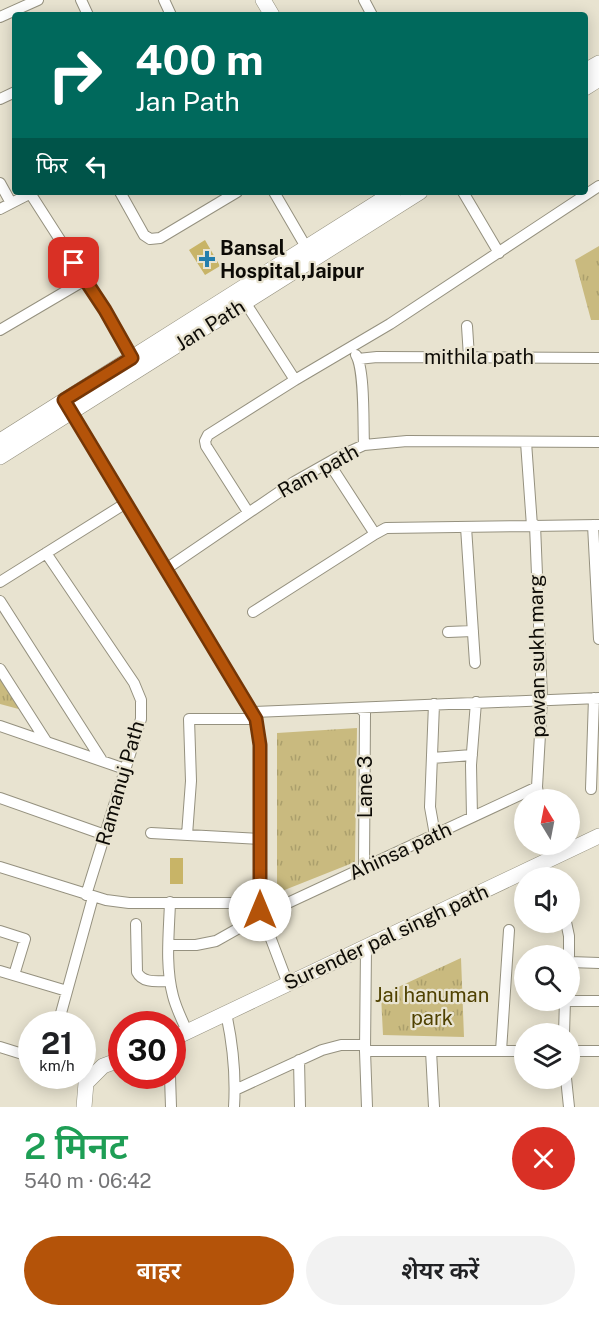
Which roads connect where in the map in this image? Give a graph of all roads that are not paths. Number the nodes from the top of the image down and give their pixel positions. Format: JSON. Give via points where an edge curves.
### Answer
{"nodes":[{"id":1,"x":38,"y":0,"type":"edge"},
{"id":2,"x":0,"y":17,"type":"edge"},
{"id":3,"x":0,"y":183,"type":"edge"},
{"id":4,"x":28,"y":195,"type":"edge"},
{"id":5,"x":33,"y":195,"type":"edge"},
{"id":6,"x":122,"y":195,"type":"edge"},
{"id":7,"x":232,"y":195,"type":"edge"},
{"id":8,"x":276,"y":195,"type":"edge"},
{"id":9,"x":389,"y":195,"type":"edge"},
{"id":10,"x":409,"y":195,"type":"edge"},
{"id":11,"x":465,"y":195,"type":"edge"},
{"id":12,"x":586,"y":195,"type":"edge"},
{"id":13,"x":12,"y":203,"type":"junction"},
{"id":14,"x":373,"y":205,"type":"edge"},
{"id":15,"x":0,"y":209,"type":"edge"},
{"id":16,"x":306,"y":247,"type":"junction"},
{"id":17,"x":499,"y":253,"type":"junction"},
{"id":18,"x":85,"y":280,"type":"junction"},
{"id":19,"x":245,"y":302,"type":"junction"},
{"id":20,"x":467,"y":326,"type":"dead end"},
{"id":21,"x":0,"y":330,"type":"edge"},
{"id":22,"x":351,"y":347,"type":"junction"},
{"id":23,"x":469,"y":357,"type":"junction"},
{"id":24,"x":132,"y":358,"type":"junction"},
{"id":25,"x":599,"y":358,"type":"edge"},
{"id":26,"x":358,"y":359,"type":"junction"},
{"id":27,"x":295,"y":380,"type":"junction"},
{"id":28,"x":68,"y":406,"type":"junction"},
{"id":29,"x":0,"y":441,"type":"edge"},
{"id":30,"x":526,"y":442,"type":"junction"},
{"id":31,"x":599,"y":442,"type":"edge"},
{"id":32,"x":364,"y":445,"type":"junction"},
{"id":33,"x":0,"y":458,"type":"edge"},
{"id":34,"x":329,"y":463,"type":"junction"},
{"id":35,"x":126,"y":503,"type":"junction"},
{"id":36,"x":248,"y":512,"type":"junction"},
{"id":37,"x":534,"y":525,"type":"junction"},
{"id":38,"x":596,"y":525,"type":"edge"},
{"id":39,"x":466,"y":527,"type":"junction"},
{"id":40,"x":375,"y":534,"type":"junction"},
{"id":41,"x":46,"y":553,"type":"junction"},
{"id":42,"x":166,"y":569,"type":"junction"},
{"id":43,"x":0,"y":582,"type":"edge"},
{"id":44,"x":0,"y":601,"type":"edge"},
{"id":45,"x":253,"y":612,"type":"dead end"},
{"id":46,"x":473,"y":631,"type":"junction"},
{"id":47,"x":448,"y":632,"type":"dead end"},
{"id":48,"x":599,"y":639,"type":"edge"},
{"id":49,"x":475,"y":663,"type":"dead end"},
{"id":50,"x":0,"y":669,"type":"edge"},
{"id":51,"x":597,"y":698,"type":"edge"},
{"id":52,"x":542,"y":699,"type":"junction"},
{"id":53,"x":476,"y":702,"type":"junction"},
{"id":54,"x":434,"y":704,"type":"junction"},
{"id":55,"x":360,"y":708,"type":"junction"},
{"id":56,"x":254,"y":715,"type":"junction"},
{"id":57,"x":0,"y":726,"type":"edge"},
{"id":58,"x":46,"y":741,"type":"junction"},
{"id":59,"x":472,"y":755,"type":"junction"},
{"id":60,"x":432,"y":758,"type":"junction"},
{"id":61,"x":101,"y":759,"type":"junction"},
{"id":62,"x":125,"y":769,"type":"junction"},
{"id":63,"x":537,"y":787,"type":"joint"},
{"id":64,"x":591,"y":789,"type":"dead end"},
{"id":65,"x":0,"y":798,"type":"edge"},
{"id":66,"x":472,"y":817,"type":"junction"},
{"id":67,"x":151,"y":833,"type":"dead end"},
{"id":68,"x":105,"y":835,"type":"junction"},
{"id":69,"x":187,"y":835,"type":"junction"},
{"id":70,"x":435,"y":835,"type":"junction"},
{"id":71,"x":599,"y":836,"type":"edge"},
{"id":72,"x":260,"y":838,"type":"junction"},
{"id":73,"x":549,"y":861,"type":"edge"},
{"id":74,"x":0,"y":867,"type":"edge"},
{"id":75,"x":364,"y":868,"type":"junction"},
{"id":76,"x":89,"y":896,"type":"junction"},
{"id":77,"x":170,"y":902,"type":"junction"},
{"id":78,"x":261,"y":909,"type":"junction"},
{"id":79,"x":136,"y":924,"type":"dead end"},
{"id":80,"x":508,"y":930,"type":"dead end"},
{"id":81,"x":0,"y":931,"type":"edge"},
{"id":82,"x":169,"y":945,"type":"junction"},
{"id":83,"x":366,"y":947,"type":"junction"},
{"id":84,"x":580,"y":962,"type":"edge"},
{"id":85,"x":599,"y":963,"type":"edge"},
{"id":86,"x":0,"y":971,"type":"edge"},
{"id":87,"x":14,"y":975,"type":"junction"},
{"id":88,"x":170,"y":981,"type":"junction"},
{"id":89,"x":288,"y":984,"type":"junction"},
{"id":90,"x":68,"y":991,"type":"junction"},
{"id":91,"x":580,"y":1001,"type":"edge"},
{"id":92,"x":599,"y":1001,"type":"edge"},
{"id":93,"x":62,"y":1011,"type":"edge"},
{"id":94,"x":226,"y":1013,"type":"junction"},
{"id":95,"x":187,"y":1031,"type":"joint"},
{"id":96,"x":0,"y":1047,"type":"edge"},
{"id":97,"x":365,"y":1048,"type":"junction"},
{"id":98,"x":432,"y":1051,"type":"junction"},
{"id":99,"x":501,"y":1051,"type":"junction"},
{"id":100,"x":514,"y":1051,"type":"edge"},
{"id":101,"x":580,"y":1051,"type":"edge"},
{"id":102,"x":599,"y":1051,"type":"edge"},
{"id":103,"x":18,"y":1053,"type":"edge"},
{"id":104,"x":299,"y":1060,"type":"junction"},
{"id":105,"x":82,"y":1089,"type":"edge"},
{"id":106,"x":170,"y":1089,"type":"edge"},
{"id":107,"x":567,"y":1089,"type":"edge"},
{"id":108,"x":235,"y":1090,"type":"junction"},
{"id":109,"x":84,"y":1107,"type":"edge"},
{"id":110,"x":171,"y":1107,"type":"edge"},
{"id":111,"x":234,"y":1107,"type":"edge"},
{"id":112,"x":300,"y":1107,"type":"edge"},
{"id":113,"x":367,"y":1107,"type":"edge"},
{"id":114,"x":434,"y":1107,"type":"edge"},
{"id":115,"x":569,"y":1107,"type":"edge"}],
"edges":[{"from":1,"to":2,"type":"street"},
{"from":3,"to":13,"type":"street"},
{"from":4,"to":13,"type":"street"},
{"from":5,"to":18,"type":"street"},
{"from":6,"to":7,"type":"street","via":[[150,239],[160,238]]},
{"from":8,"to":16,"type":"street"},
{"from":9,"to":14,"type":"street","name":"Jan Path"},
{"from":10,"to":14,"type":"street","name":"Jan Path"},
{"from":11,"to":17,"type":"street"},
{"from":12,"to":17,"type":"street"},
{"from":13,"to":15,"type":"street"},
{"from":14,"to":16,"type":"street","name":"Jan Path"},
{"from":14,"to":19,"type":"street","name":"Jan Path"},
{"from":16,"to":24,"type":"street","name":"Jan Path"},
{"from":17,"to":22,"type":"street"},
{"from":18,"to":21,"type":"street"},
{"from":18,"to":24,"type":"street"},
{"from":19,"to":27,"type":"street"},
{"from":19,"to":28,"type":"street","name":"Jan Path"},
{"from":20,"to":23,"type":"street"},
{"from":22,"to":26,"type":"street"},
{"from":22,"to":27,"type":"street"},
{"from":23,"to":25,"type":"street","name":"mithila path"},
{"from":23,"to":26,"type":"street","name":"mithila path"},
{"from":24,"to":28,"type":"street","name":"Jan Path"},
{"from":26,"to":32,"type":"street"},
{"from":27,"to":36,"type":"street","via":[[208,435],[206,446]]},
{"from":28,"to":29,"type":"street","name":"Jan Path"},
{"from":28,"to":33,"type":"street","name":"Jan Path"},
{"from":28,"to":35,"type":"street"},
{"from":30,"to":31,"type":"street","name":"Ram path"},
{"from":30,"to":32,"type":"street","name":"Ram path","via":[[407,441]]},
{"from":30,"to":37,"type":"street","name":"pawan sukh marg"},
{"from":32,"to":34,"type":"street","name":"Ram path"},
{"from":34,"to":36,"type":"street","name":"Ram path"},
{"from":34,"to":40,"type":"street"},
{"from":35,"to":41,"type":"street"},
{"from":35,"to":42,"type":"street"},
{"from":36,"to":42,"type":"street","name":"Ram path"},
{"from":37,"to":38,"type":"street"},
{"from":37,"to":39,"type":"street"},
{"from":37,"to":52,"type":"street","name":"pawan sukh marg"},
{"from":38,"to":48,"type":"street"},
{"from":39,"to":40,"type":"street","via":[[386,528]]},
{"from":39,"to":46,"type":"street"},
{"from":40,"to":45,"type":"street"},
{"from":41,"to":43,"type":"street"},
{"from":41,"to":62,"type":"street","name":"Ramanuj Path","via":[[134,683],[141,700],[141,719]]},
{"from":42,"to":56,"type":"street"},
{"from":44,"to":61,"type":"street"},
{"from":46,"to":47,"type":"street"},
{"from":46,"to":49,"type":"street"},
{"from":50,"to":58,"type":"street"},
{"from":51,"to":52,"type":"street"},
{"from":51,"to":64,"type":"street"},
{"from":52,"to":53,"type":"street"},
{"from":52,"to":63,"type":"street","name":"pawan sukh marg"},
{"from":53,"to":54,"type":"street"},
{"from":53,"to":59,"type":"street"},
{"from":54,"to":55,"type":"street"},
{"from":54,"to":60,"type":"street"},
{"from":55,"to":56,"type":"street"},
{"from":55,"to":75,"type":"street","name":"Lane 3","via":[[365,713]]},
{"from":56,"to":69,"type":"street","via":[[189,719],[191,781]]},
{"from":56,"to":72,"type":"street","via":[[260,745]]},
{"from":57,"to":58,"type":"street"},
{"from":58,"to":61,"type":"street"},
{"from":59,"to":60,"type":"street"},
{"from":59,"to":66,"type":"street"},
{"from":60,"to":70,"type":"street","via":[[430,807]]},
{"from":61,"to":62,"type":"street"},
{"from":62,"to":68,"type":"street","name":"Ramanuj Path"},
{"from":63,"to":66,"type":"street","name":"Ahinsa path"},
{"from":65,"to":68,"type":"street"},
{"from":66,"to":70,"type":"street","name":"Ahinsa path"},
{"from":67,"to":69,"type":"street"},
{"from":68,"to":76,"type":"street","name":"Ramanuj Path"},
{"from":69,"to":72,"type":"street"},
{"from":70,"to":75,"type":"street","name":"Ahinsa path"},
{"from":71,"to":73,"type":"street","name":"Surender pal singh path"},
{"from":72,"to":78,"type":"street"},
{"from":73,"to":83,"type":"street","name":"Surender pal singh path"},
{"from":74,"to":76,"type":"street"},
{"from":75,"to":78,"type":"street","name":"Ahinsa path"},
{"from":76,"to":77,"type":"street","via":[[129,903]]},
{"from":76,"to":90,"type":"street","name":"Ramanuj Path"},
{"from":77,"to":78,"type":"street"},
{"from":77,"to":82,"type":"street"},
{"from":78,"to":82,"type":"street","name":"Ahinsa path","via":[[216,941]]},
{"from":78,"to":89,"type":"street"},
{"from":79,"to":88,"type":"street","via":[[140,978]]},
{"from":80,"to":99,"type":"street"},
{"from":81,"to":87,"type":"street","via":[[25,939]]},
{"from":82,"to":88,"type":"street"},
{"from":83,"to":89,"type":"street","name":"Surender pal singh path"},
{"from":83,"to":97,"type":"street"},
{"from":84,"to":85,"type":"street"},
{"from":86,"to":87,"type":"street"},
{"from":87,"to":90,"type":"street"},
{"from":88,"to":95,"type":"street"},
{"from":89,"to":94,"type":"street","name":"Surender pal singh path"},
{"from":90,"to":93,"type":"street","name":"Ramanuj Path"},
{"from":91,"to":92,"type":"street"},
{"from":94,"to":95,"type":"street","name":"Surender pal singh path"},
{"from":94,"to":108,"type":"street","via":[[233,1044]]},
{"from":96,"to":103,"type":"street"},
{"from":97,"to":98,"type":"street"},
{"from":97,"to":104,"type":"street","via":[[341,1045]]},
{"from":97,"to":113,"type":"street"},
{"from":98,"to":99,"type":"street"},
{"from":98,"to":114,"type":"street"},
{"from":99,"to":100,"type":"street"},
{"from":101,"to":102,"type":"street"},
{"from":104,"to":108,"type":"street"},
{"from":104,"to":112,"type":"street"},
{"from":105,"to":109,"type":"street"},
{"from":106,"to":110,"type":"street"},
{"from":107,"to":115,"type":"street"},
{"from":108,"to":111,"type":"street"}]}
